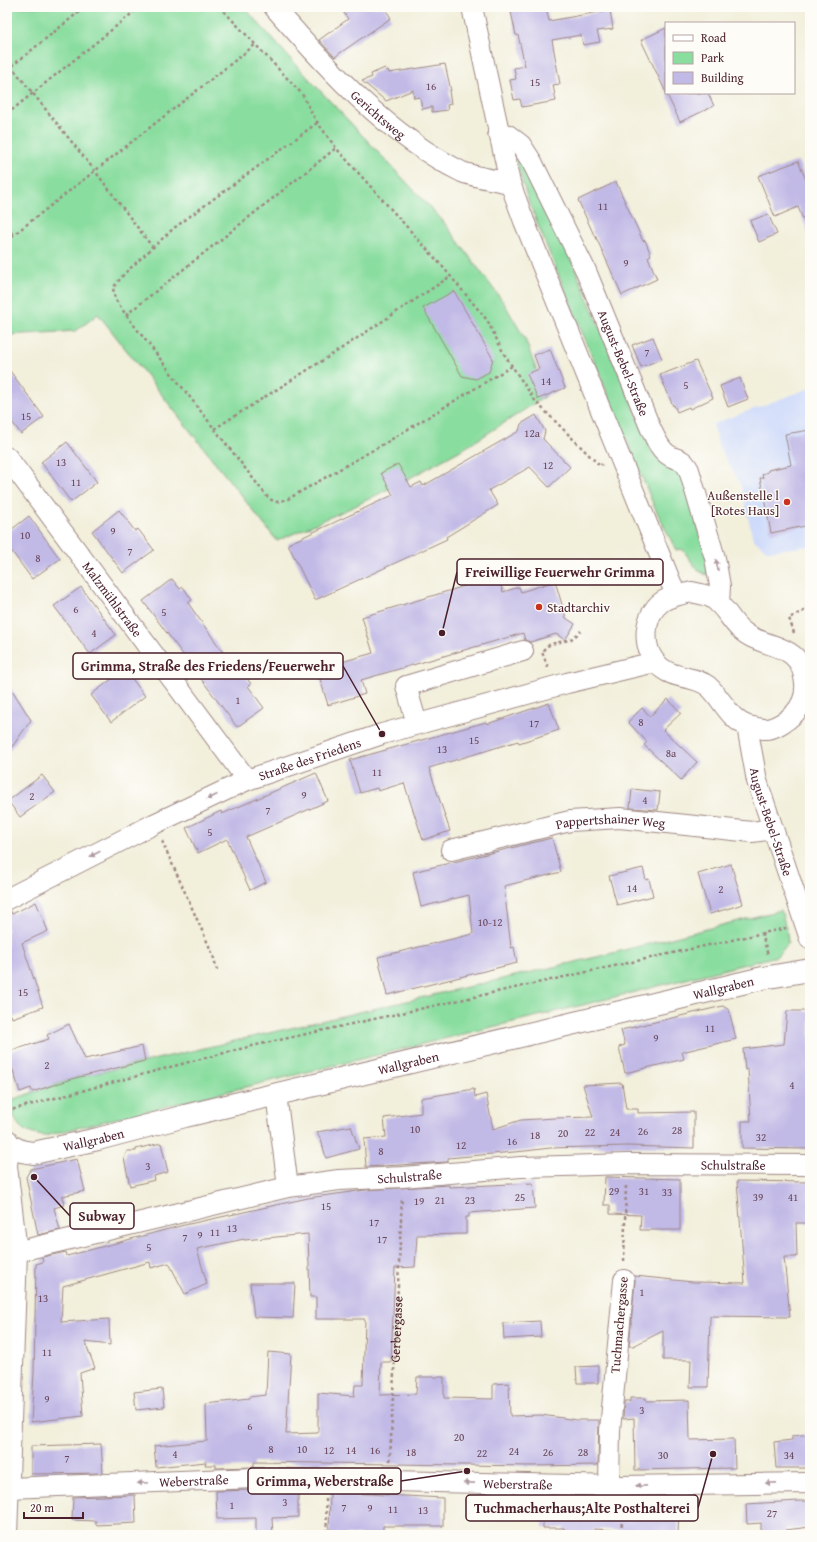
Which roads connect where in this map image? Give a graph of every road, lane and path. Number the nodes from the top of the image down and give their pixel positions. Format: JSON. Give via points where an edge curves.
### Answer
{"nodes":[{"id":1,"x":85,"y":7,"type":"edge"},
{"id":2,"x":140,"y":7,"type":"edge"},
{"id":3,"x":220,"y":7,"type":"edge"},
{"id":4,"x":274,"y":7,"type":"edge"},
{"id":5,"x":472,"y":7,"type":"edge"},
{"id":6,"x":256,"y":44,"type":"junction"},
{"id":7,"x":7,"y":61,"type":"edge"},
{"id":8,"x":12,"y":67,"type":"junction"},
{"id":9,"x":7,"y":70,"type":"edge"},
{"id":10,"x":33,"y":92,"type":"junction"},
{"id":11,"x":7,"y":114,"type":"edge"},
{"id":12,"x":317,"y":122,"type":"junction"},
{"id":13,"x":498,"y":132,"type":"junction"},
{"id":14,"x":336,"y":148,"type":"junction"},
{"id":15,"x":95,"y":171,"type":"junction"},
{"id":16,"x":510,"y":182,"type":"junction"},
{"id":17,"x":7,"y":227,"type":"edge"},
{"id":18,"x":13,"y":235,"type":"junction"},
{"id":19,"x":7,"y":240,"type":"edge"},
{"id":20,"x":153,"y":248,"type":"junction"},
{"id":21,"x":451,"y":276,"type":"junction"},
{"id":22,"x":126,"y":314,"type":"junction"},
{"id":23,"x":512,"y":366,"type":"junction"},
{"id":24,"x":214,"y":429,"type":"junction"},
{"id":25,"x":619,"y":456,"type":"junction"},
{"id":26,"x":7,"y":457,"type":"edge"},
{"id":27,"x":676,"y":595,"type":"junction"},
{"id":28,"x":719,"y":604,"type":"junction"},
{"id":29,"x":810,"y":608,"type":"edge"},
{"id":30,"x":581,"y":631,"type":"dead end"},
{"id":31,"x":796,"y":638,"type":"dead end"},
{"id":32,"x":523,"y":651,"type":"dead end"},
{"id":33,"x":655,"y":662,"type":"junction"},
{"id":34,"x":805,"y":665,"type":"edge"},
{"id":35,"x":555,"y":686,"type":"junction"},
{"id":36,"x":804,"y":708,"type":"edge"},
{"id":37,"x":417,"y":724,"type":"junction"},
{"id":38,"x":747,"y":726,"type":"junction"},
{"id":39,"x":247,"y":780,"type":"junction"},
{"id":40,"x":154,"y":824,"type":"junction"},
{"id":41,"x":773,"y":829,"type":"junction"},
{"id":42,"x":451,"y":850,"type":"dead end"},
{"id":43,"x":7,"y":899,"type":"edge"},
{"id":44,"x":809,"y":929,"type":"edge"},
{"id":45,"x":762,"y":933,"type":"junction"},
{"id":46,"x":769,"y":961,"type":"dead end"},
{"id":47,"x":217,"y":970,"type":"dead end"},
{"id":48,"x":810,"y":970,"type":"edge"},
{"id":49,"x":276,"y":1094,"type":"junction"},
{"id":50,"x":7,"y":1111,"type":"edge"},
{"id":51,"x":8,"y":1143,"type":"edge"},
{"id":52,"x":627,"y":1164,"type":"junction"},
{"id":53,"x":810,"y":1165,"type":"edge"},
{"id":54,"x":403,"y":1177,"type":"junction"},
{"id":55,"x":288,"y":1187,"type":"junction"},
{"id":56,"x":12,"y":1253,"type":"edge"},
{"id":57,"x":624,"y":1280,"type":"joint"},
{"id":58,"x":326,"y":1480,"type":"junction"},
{"id":59,"x":389,"y":1482,"type":"junction"},
{"id":60,"x":810,"y":1483,"type":"edge"},
{"id":61,"x":615,"y":1486,"type":"junction"},
{"id":62,"x":9,"y":1488,"type":"junction"},
{"id":63,"x":8,"y":1535,"type":"edge"},
{"id":64,"x":327,"y":1535,"type":"edge"},
{"id":65,"x":622,"y":1535,"type":"edge"}],
"edges":[{"from":1,"to":8,"type":"path"},
{"from":2,"to":10,"type":"path"},
{"from":3,"to":6,"type":"path"},
{"from":4,"to":16,"type":"street","name":"Gerichtsweg","via":[[360,99],[407,139],[464,172]]},
{"from":5,"to":13,"type":"street"},
{"from":6,"to":12,"type":"path","via":[[302,94]]},
{"from":6,"to":15,"type":"path"},
{"from":7,"to":8,"type":"path"},
{"from":8,"to":9,"type":"path"},
{"from":8,"to":10,"type":"path"},
{"from":10,"to":11,"type":"path"},
{"from":10,"to":15,"type":"path"},
{"from":12,"to":14,"type":"path"},
{"from":12,"to":20,"type":"path","via":[[174,228]]},
{"from":13,"to":16,"type":"street"},
{"from":28,"to":13,"type":"street","name":"August-Bebel-Straße","one_way":true,"via":[[720,586],[715,558],[689,470],[680,459],[669,456],[659,447],[586,271],[532,162],[521,145],[508,135]]},
{"from":14,"to":21,"type":"path"},
{"from":14,"to":22,"type":"path"},
{"from":15,"to":18,"type":"path"},
{"from":15,"to":20,"type":"path"},
{"from":16,"to":25,"type":"street"},
{"from":17,"to":18,"type":"path"},
{"from":18,"to":19,"type":"path"},
{"from":20,"to":22,"type":"path","via":[[124,274],[113,288],[115,299]]},
{"from":21,"to":23,"type":"path","via":[[487,320]]},
{"from":21,"to":24,"type":"path"},
{"from":22,"to":24,"type":"path"},
{"from":23,"to":24,"type":"path","via":[[387,442],[288,499],[278,502],[269,499]]},
{"from":23,"to":25,"type":"path","via":[[536,402],[600,466]]},
{"from":25,"to":27,"type":"street"},
{"from":26,"to":39,"type":"street","name":"Malzmühlstraße"},
{"from":27,"to":28,"type":"street","via":[[692,592],[712,598]]},
{"from":27,"to":33,"type":"street","via":[[662,602],[649,620],[646,632],[648,647]]},
{"from":28,"to":34,"type":"street","via":[[740,630],[786,650]]},
{"from":29,"to":31,"type":"path","via":[[789,618]]},
{"from":30,"to":35,"type":"path","via":[[569,640],[546,646],[542,652]]},
{"from":32,"to":37,"type":"street","via":[[406,686]]},
{"from":33,"to":35,"type":"street","name":"Straße des Friedens"},
{"from":33,"to":38,"type":"street","via":[[672,674],[706,685],[718,696],[728,711]]},
{"from":34,"to":36,"type":"street"},
{"from":35,"to":37,"type":"street","name":"Straße des Friedens"},
{"from":36,"to":38,"type":"street","via":[[778,725],[765,729]]},
{"from":37,"to":39,"type":"street","name":"Straße des Friedens"},
{"from":38,"to":41,"type":"street","name":"August-Bebel-Straße","via":[[757,781]]},
{"from":39,"to":40,"type":"street","name":"Straße des Friedens","one_way":true},
{"from":40,"to":43,"type":"street","name":"Straße des Friedens","one_way":true},
{"from":40,"to":47,"type":"path","via":[[213,955]]},
{"from":41,"to":42,"type":"street","name":"Pappertshainer Weg","via":[[752,832],[620,818],[570,821]]},
{"from":41,"to":44,"type":"street","name":"August-Bebel-Straße"},
{"from":44,"to":45,"type":"path"},
{"from":45,"to":46,"type":"path"},
{"from":45,"to":50,"type":"path","via":[[252,1046]]},
{"from":48,"to":49,"type":"main road","name":"Wallgraben","via":[[768,976]]},
{"from":49,"to":51,"type":"main road","name":"Wallgraben","via":[[33,1153],[22,1151]]},
{"from":49,"to":55,"type":"street"},
{"from":51,"to":56,"type":"street"},
{"from":52,"to":53,"type":"street","name":"Schulstraße"},
{"from":52,"to":54,"type":"street","name":"Schulstraße","via":[[521,1167]]},
{"from":52,"to":57,"type":"path","name":"Tuchmachergasse"},
{"from":54,"to":55,"type":"street","name":"Schulstraße","via":[[339,1180]]},
{"from":54,"to":59,"type":"path","name":"Gerbergasse"},
{"from":55,"to":56,"type":"street","name":"Schulstraße"},
{"from":56,"to":62,"type":"street"},
{"from":57,"to":61,"type":"street","name":"Tuchmachergasse","via":[[610,1430]]},
{"from":58,"to":59,"type":"street","name":"Weberstraße"},
{"from":58,"to":62,"type":"street","name":"Weberstraße","one_way":true,"via":[[254,1478]]},
{"from":58,"to":64,"type":"path"},
{"from":61,"to":59,"type":"street","name":"Weberstraße","one_way":true},
{"from":60,"to":61,"type":"street","name":"Weberstraße","one_way":true},
{"from":61,"to":65,"type":"path"},
{"from":62,"to":63,"type":"street"}]}
